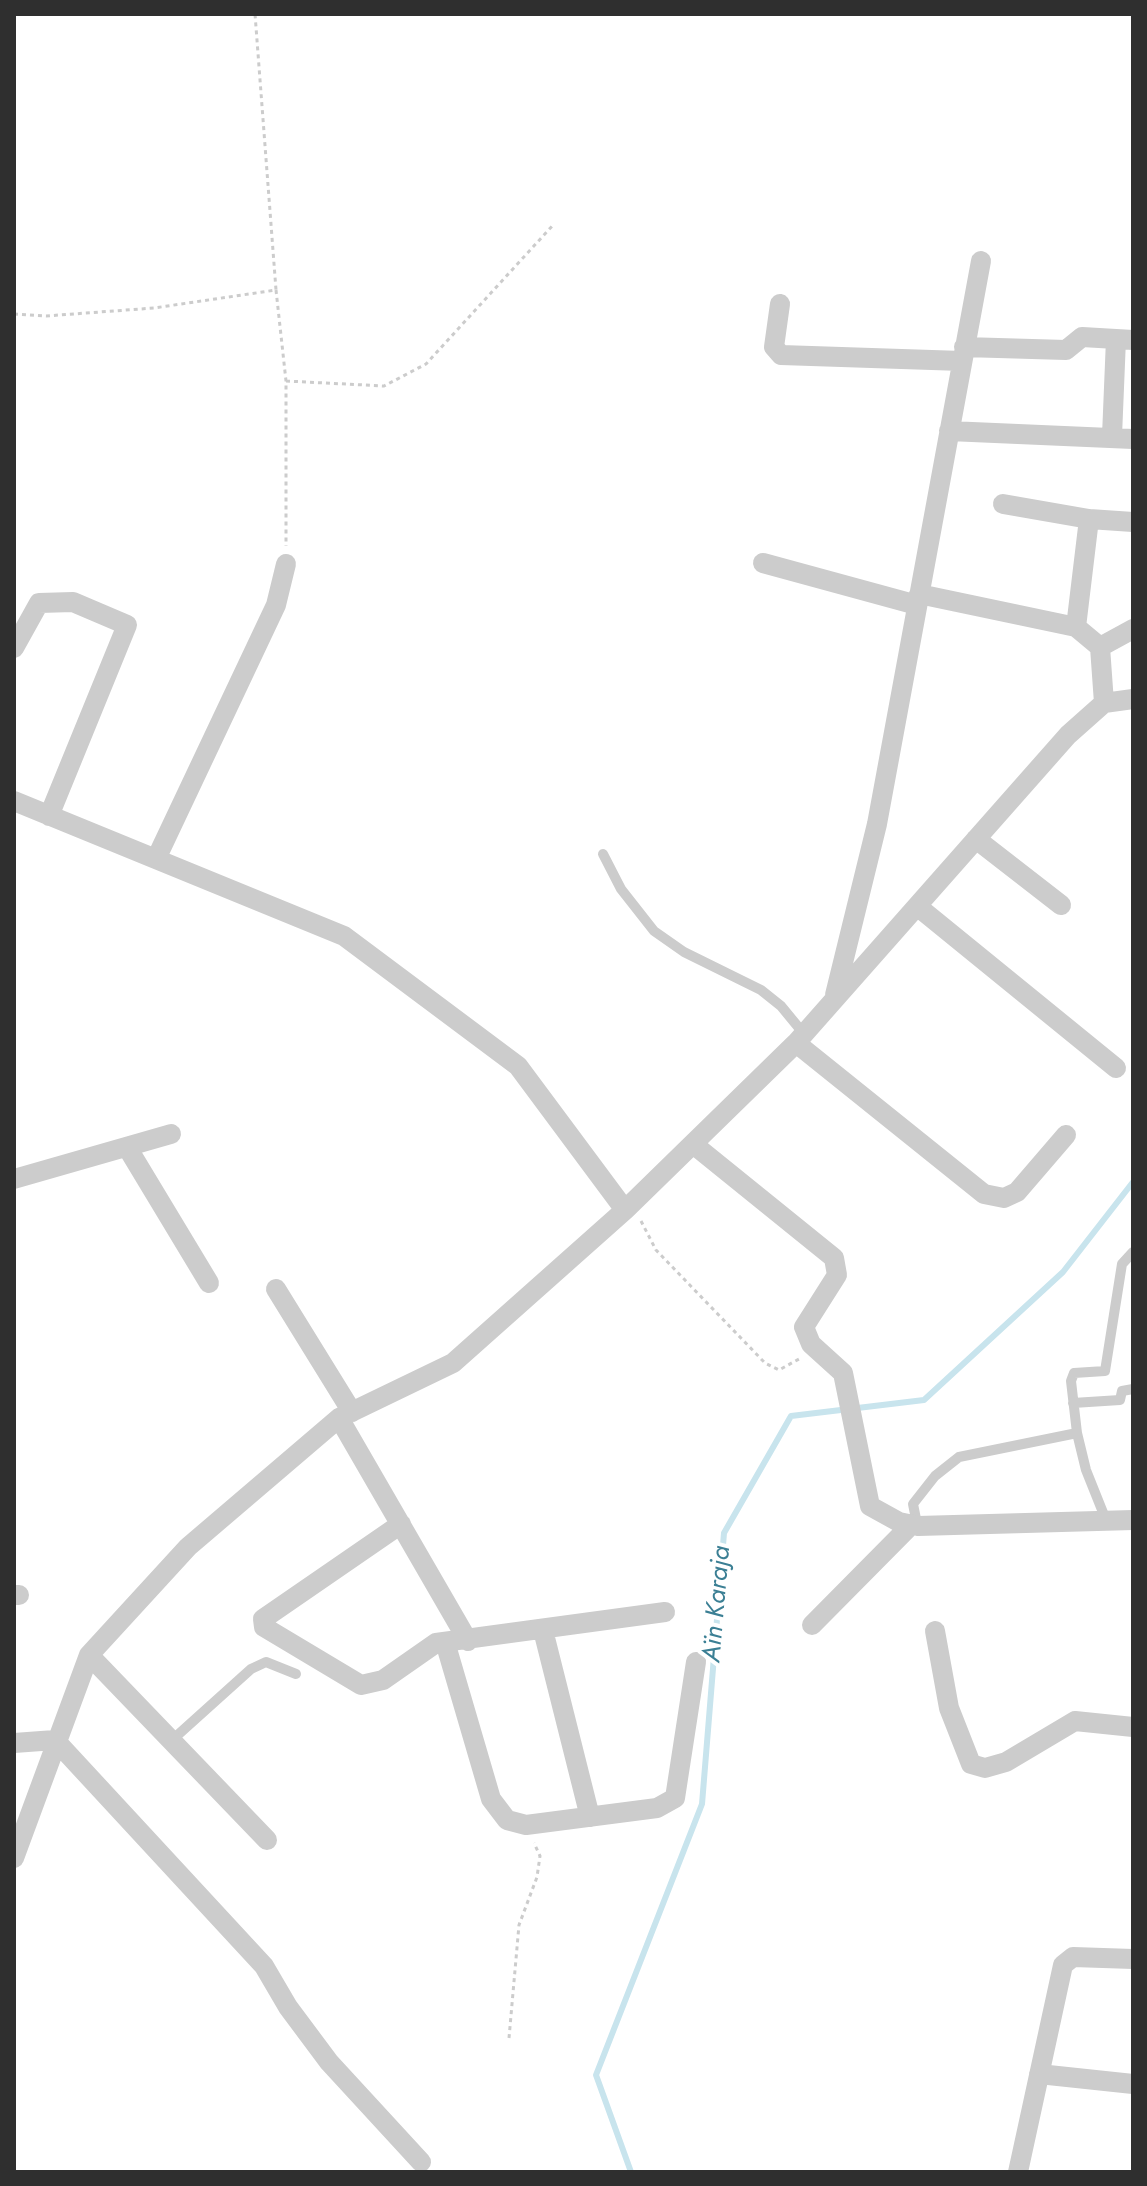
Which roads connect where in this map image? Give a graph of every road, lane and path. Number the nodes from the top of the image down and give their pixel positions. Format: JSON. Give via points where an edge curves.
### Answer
{"nodes":[{"id":1,"x":255,"y":14,"type":"edge"},
{"id":2,"x":554,"y":224,"type":"dead end"},
{"id":3,"x":981,"y":261,"type":"dead end"},
{"id":4,"x":276,"y":290,"type":"junction"},
{"id":5,"x":780,"y":304,"type":"dead end"},
{"id":6,"x":14,"y":314,"type":"edge"},
{"id":7,"x":1124,"y":339,"type":"edge"},
{"id":8,"x":963,"y":354,"type":"junction"},
{"id":9,"x":286,"y":381,"type":"junction"},
{"id":10,"x":949,"y":431,"type":"junction"},
{"id":11,"x":1123,"y":438,"type":"edge"},
{"id":12,"x":1003,"y":504,"type":"dead end"},
{"id":13,"x":1089,"y":519,"type":"junction"},
{"id":14,"x":1133,"y":522,"type":"edge"},
{"id":15,"x":763,"y":563,"type":"dead end"},
{"id":16,"x":286,"y":564,"type":"joint"},
{"id":17,"x":918,"y":600,"type":"junction"},
{"id":18,"x":1076,"y":627,"type":"junction"},
{"id":19,"x":1133,"y":629,"type":"edge"},
{"id":20,"x":1100,"y":647,"type":"junction"},
{"id":21,"x":14,"y":648,"type":"edge"},
{"id":22,"x":1133,"y":699,"type":"edge"},
{"id":23,"x":1104,"y":703,"type":"junction"},
{"id":24,"x":14,"y":801,"type":"edge"},
{"id":25,"x":49,"y":816,"type":"junction"},
{"id":26,"x":976,"y":839,"type":"junction"},
{"id":27,"x":603,"y":854,"type":"dead end"},
{"id":28,"x":156,"y":859,"type":"junction"},
{"id":29,"x":1061,"y":905,"type":"dead end"},
{"id":30,"x":917,"y":906,"type":"junction"},
{"id":31,"x":834,"y":1000,"type":"junction"},
{"id":32,"x":800,"y":1038,"type":"junction"},
{"id":33,"x":1116,"y":1068,"type":"dead end"},
{"id":34,"x":171,"y":1134,"type":"dead end"},
{"id":35,"x":1066,"y":1135,"type":"dead end"},
{"id":36,"x":693,"y":1144,"type":"junction"},
{"id":37,"x":127,"y":1147,"type":"junction"},
{"id":38,"x":14,"y":1179,"type":"edge"},
{"id":39,"x":628,"y":1207,"type":"junction"},
{"id":40,"x":1133,"y":1252,"type":"edge"},
{"id":41,"x":209,"y":1283,"type":"dead end"},
{"id":42,"x":276,"y":1289,"type":"dead end"},
{"id":43,"x":817,"y":1350,"type":"junction"},
{"id":44,"x":1133,"y":1389,"type":"edge"},
{"id":45,"x":1073,"y":1403,"type":"junction"},
{"id":46,"x":346,"y":1415,"type":"junction"},
{"id":47,"x":1077,"y":1433,"type":"junction"},
{"id":48,"x":1106,"y":1520,"type":"junction"},
{"id":49,"x":1133,"y":1520,"type":"edge"},
{"id":50,"x":401,"y":1524,"type":"junction"},
{"id":51,"x":915,"y":1525,"type":"junction"},
{"id":52,"x":665,"y":1612,"type":"dead end"},
{"id":53,"x":812,"y":1625,"type":"dead end"},
{"id":54,"x":543,"y":1630,"type":"junction"},
{"id":55,"x":935,"y":1631,"type":"dead end"},
{"id":56,"x":468,"y":1641,"type":"junction"},
{"id":57,"x":445,"y":1642,"type":"junction"},
{"id":58,"x":89,"y":1655,"type":"junction"},
{"id":59,"x":696,"y":1662,"type":"dead end"},
{"id":60,"x":296,"y":1674,"type":"dead end"},
{"id":61,"x":1133,"y":1727,"type":"edge"},
{"id":62,"x":55,"y":1740,"type":"junction"},
{"id":63,"x":171,"y":1741,"type":"junction"},
{"id":64,"x":14,"y":1743,"type":"edge"},
{"id":65,"x":590,"y":1817,"type":"junction"},
{"id":66,"x":526,"y":1825,"type":"junction"},
{"id":67,"x":267,"y":1840,"type":"dead end"},
{"id":68,"x":14,"y":1858,"type":"edge"},
{"id":69,"x":1133,"y":1959,"type":"edge"},
{"id":70,"x":509,"y":2038,"type":"dead end"},
{"id":71,"x":1039,"y":2074,"type":"junction"},
{"id":72,"x":1133,"y":2084,"type":"edge"},
{"id":73,"x":421,"y":2162,"type":"dead end"},
{"id":74,"x":1018,"y":2172,"type":"edge"}],
"edges":[{"from":1,"to":4,"type":"path"},
{"from":2,"to":9,"type":"path","via":[[426,364],[384,386]]},
{"from":3,"to":8,"type":"street"},
{"from":4,"to":6,"type":"path","via":[[154,308]]},
{"from":4,"to":9,"type":"path"},
{"from":5,"to":8,"type":"street","via":[[774,347],[781,355]]},
{"from":7,"to":8,"type":"street","via":[[1082,337],[1066,350]]},
{"from":7,"to":11,"type":"street"},
{"from":8,"to":10,"type":"street"},
{"from":9,"to":16,"type":"path"},
{"from":10,"to":11,"type":"street"},
{"from":10,"to":17,"type":"street"},
{"from":12,"to":13,"type":"street"},
{"from":13,"to":14,"type":"street"},
{"from":13,"to":18,"type":"street"},
{"from":15,"to":17,"type":"street"},
{"from":16,"to":28,"type":"street","via":[[276,605]]},
{"from":17,"to":18,"type":"street"},
{"from":17,"to":31,"type":"street","via":[[877,824]]},
{"from":18,"to":20,"type":"street"},
{"from":19,"to":20,"type":"street"},
{"from":20,"to":23,"type":"street"},
{"from":21,"to":25,"type":"street","via":[[39,603],[73,602],[127,625]]},
{"from":22,"to":23,"type":"street"},
{"from":23,"to":26,"type":"street","via":[[1068,735]]},
{"from":24,"to":25,"type":"street"},
{"from":25,"to":28,"type":"street"},
{"from":26,"to":29,"type":"street"},
{"from":26,"to":30,"type":"street"},
{"from":27,"to":32,"type":"lane","via":[[621,889],[654,931],[761,990]]},
{"from":28,"to":39,"type":"street","via":[[344,936],[518,1066]]},
{"from":30,"to":31,"type":"street"},
{"from":30,"to":33,"type":"street"},
{"from":31,"to":32,"type":"street"},
{"from":32,"to":35,"type":"street","via":[[984,1194],[1004,1198],[1017,1192]]},
{"from":32,"to":36,"type":"street"},
{"from":34,"to":37,"type":"street"},
{"from":36,"to":39,"type":"street"},
{"from":36,"to":43,"type":"street","via":[[834,1258],[837,1275],[804,1327]]},
{"from":37,"to":38,"type":"street"},
{"from":37,"to":41,"type":"street"},
{"from":39,"to":43,"type":"path","via":[[656,1250],[765,1363],[779,1370]]},
{"from":39,"to":46,"type":"street","via":[[453,1363]]},
{"from":40,"to":45,"type":"lane","via":[[1122,1264],[1105,1371],[1074,1373]]},
{"from":42,"to":46,"type":"street"},
{"from":43,"to":51,"type":"street","via":[[846,1381],[870,1506]]},
{"from":44,"to":45,"type":"lane","via":[[1122,1391],[1120,1400]]},
{"from":45,"to":47,"type":"lane"},
{"from":46,"to":50,"type":"street"},
{"from":46,"to":58,"type":"street","via":[[188,1547]]},
{"from":47,"to":48,"type":"lane"},
{"from":47,"to":51,"type":"lane","via":[[959,1457],[913,1504]]},
{"from":48,"to":49,"type":"street"},
{"from":48,"to":51,"type":"street"},
{"from":50,"to":56,"type":"street"},
{"from":50,"to":57,"type":"street","via":[[263,1619],[264,1627],[361,1685],[383,1680]]},
{"from":51,"to":53,"type":"street"},
{"from":52,"to":54,"type":"street"},
{"from":54,"to":56,"type":"street"},
{"from":54,"to":65,"type":"street"},
{"from":55,"to":61,"type":"street","via":[[949,1708],[971,1764],[985,1768],[1006,1762],[1075,1721]]},
{"from":56,"to":57,"type":"street"},
{"from":57,"to":66,"type":"street","via":[[491,1799],[507,1820]]},
{"from":58,"to":62,"type":"street"},
{"from":58,"to":63,"type":"street"},
{"from":59,"to":65,"type":"street","via":[[675,1798],[657,1808]]},
{"from":60,"to":63,"type":"lane","via":[[266,1662],[251,1669]]},
{"from":62,"to":64,"type":"street"},
{"from":62,"to":68,"type":"street"},
{"from":62,"to":73,"type":"street","via":[[264,1966],[329,2062]]},
{"from":63,"to":67,"type":"street"},
{"from":65,"to":66,"type":"street"},
{"from":66,"to":70,"type":"path","via":[[540,1856],[519,1925]]},
{"from":69,"to":71,"type":"street","via":[[1073,1957],[1063,1965]]},
{"from":71,"to":72,"type":"street"},
{"from":71,"to":74,"type":"street"}]}
